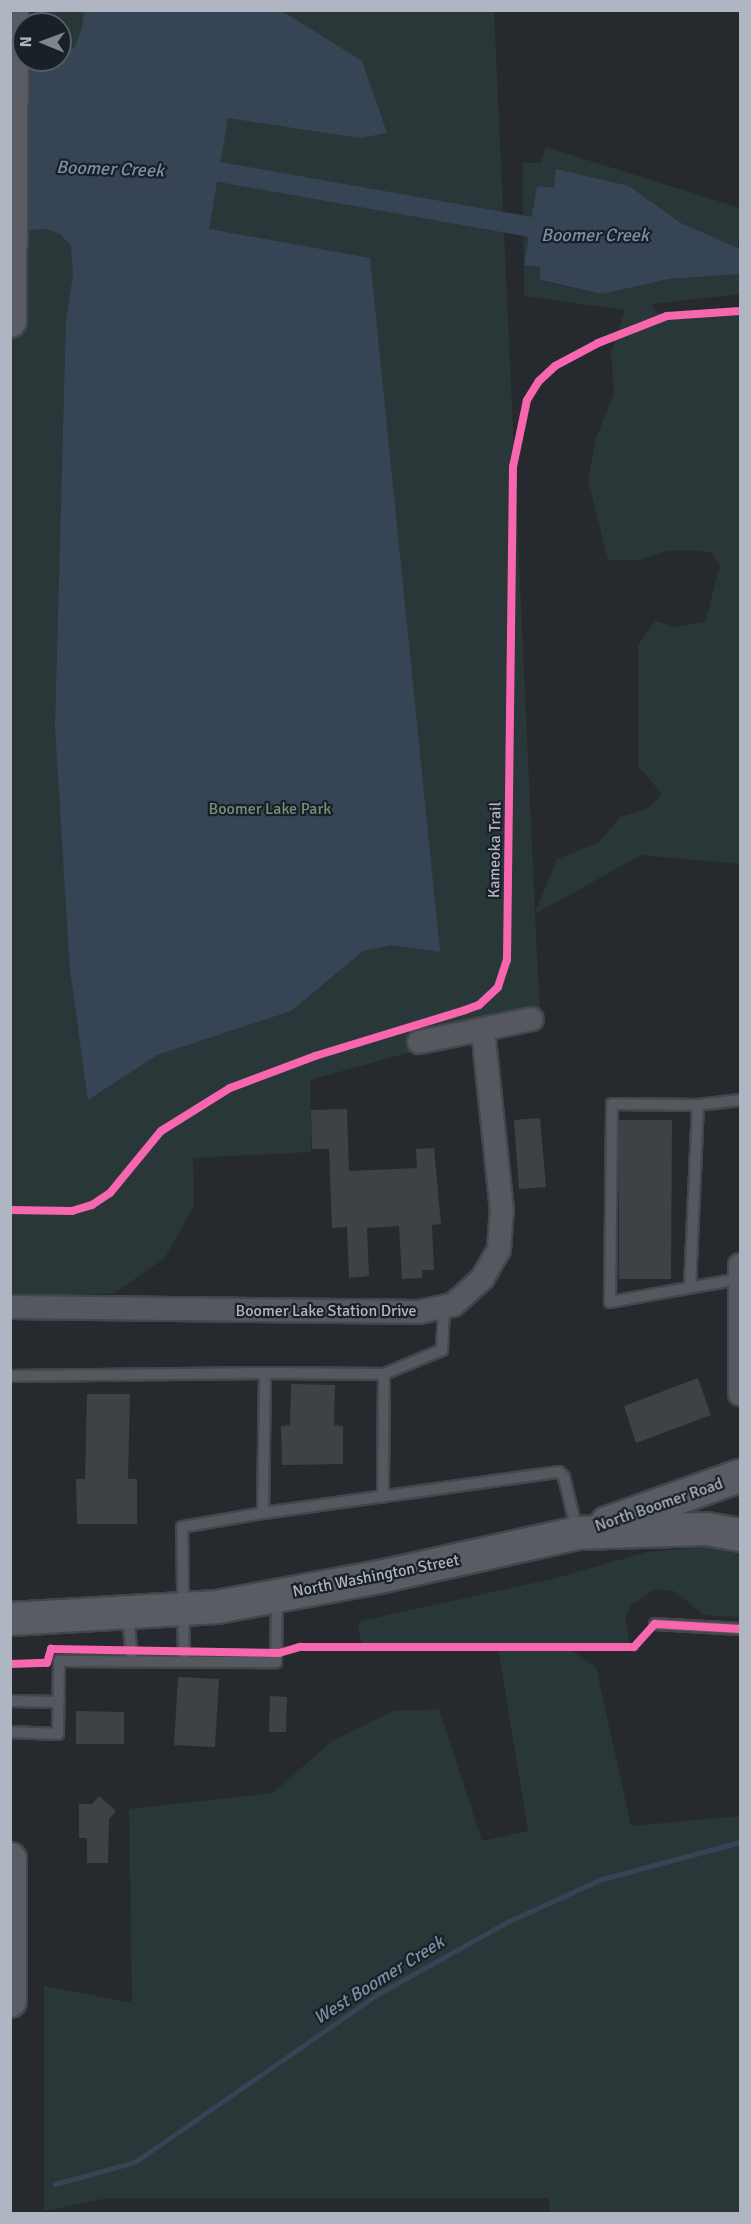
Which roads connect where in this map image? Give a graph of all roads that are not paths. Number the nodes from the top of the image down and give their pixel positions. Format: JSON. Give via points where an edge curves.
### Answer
{"nodes":[{"id":1,"x":12,"y":22,"type":"edge"},
{"id":2,"x":11,"y":240,"type":"edge"},
{"id":3,"x":10,"y":321,"type":"edge"},
{"id":4,"x":532,"y":1019,"type":"dead end"},
{"id":5,"x":483,"y":1029,"type":"junction"},
{"id":6,"x":419,"y":1042,"type":"dead end"},
{"id":7,"x":741,"y":1100,"type":"edge"},
{"id":8,"x":698,"y":1105,"type":"junction"},
{"id":9,"x":740,"y":1272,"type":"edge"},
{"id":10,"x":690,"y":1287,"type":"junction"},
{"id":11,"x":10,"y":1307,"type":"edge"},
{"id":12,"x":444,"y":1307,"type":"junction"},
{"id":13,"x":265,"y":1373,"type":"junction"},
{"id":14,"x":384,"y":1374,"type":"junction"},
{"id":15,"x":10,"y":1376,"type":"edge"},
{"id":16,"x":741,"y":1394,"type":"edge"},
{"id":17,"x":741,"y":1476,"type":"edge"},
{"id":18,"x":383,"y":1497,"type":"junction"},
{"id":19,"x":263,"y":1513,"type":"junction"},
{"id":20,"x":578,"y":1533,"type":"junction"},
{"id":21,"x":741,"y":1535,"type":"edge"},
{"id":22,"x":277,"y":1596,"type":"junction"},
{"id":23,"x":184,"y":1610,"type":"junction"},
{"id":24,"x":128,"y":1613,"type":"junction"},
{"id":25,"x":10,"y":1619,"type":"edge"},
{"id":26,"x":655,"y":1624,"type":"dead end"},
{"id":27,"x":741,"y":1629,"type":"edge"},
{"id":28,"x":132,"y":1661,"type":"junction"},
{"id":29,"x":184,"y":1662,"type":"junction"},
{"id":30,"x":10,"y":1701,"type":"edge"},
{"id":31,"x":58,"y":1702,"type":"junction"},
{"id":32,"x":10,"y":1732,"type":"edge"},
{"id":33,"x":10,"y":1859,"type":"edge"},
{"id":34,"x":11,"y":1912,"type":"edge"},
{"id":35,"x":10,"y":2001,"type":"edge"}],
"edges":[{"from":1,"to":2,"type":"main road"},
{"from":2,"to":3,"type":"main road"},
{"from":4,"to":5,"type":"street"},
{"from":5,"to":6,"type":"street"},
{"from":5,"to":12,"type":"street","name":"Boomer Lake Station Drive","via":[[502,1211],[500,1250],[482,1279],[453,1305]]},
{"from":7,"to":8,"type":"lane"},
{"from":8,"to":10,"type":"lane"},
{"from":8,"to":10,"type":"lane","via":[[612,1104],[610,1302]]},
{"from":9,"to":10,"type":"lane"},
{"from":9,"to":16,"type":"street"},
{"from":11,"to":12,"type":"street","name":"Boomer Lake Station Drive","via":[[419,1312]]},
{"from":12,"to":14,"type":"lane","via":[[442,1350]]},
{"from":13,"to":14,"type":"lane"},
{"from":13,"to":15,"type":"lane"},
{"from":13,"to":19,"type":"lane"},
{"from":14,"to":18,"type":"lane"},
{"from":17,"to":20,"type":"main road","name":"North Boomer Road"},
{"from":18,"to":19,"type":"lane"},
{"from":18,"to":20,"type":"lane","via":[[559,1472],[564,1477]]},
{"from":19,"to":23,"type":"lane","via":[[182,1527]]},
{"from":20,"to":21,"type":"main road","name":"North Washington Street","via":[[706,1529]]},
{"from":20,"to":22,"type":"main road","name":"North Washington Street"},
{"from":22,"to":23,"type":"main road","name":"North Washington Street"},
{"from":22,"to":29,"type":"lane","via":[[276,1662]]},
{"from":23,"to":24,"type":"main road","name":"North Washington Street"},
{"from":23,"to":29,"type":"lane"},
{"from":24,"to":25,"type":"main road","name":"North Washington Street"},
{"from":24,"to":28,"type":"lane"},
{"from":26,"to":27,"type":"lane"},
{"from":28,"to":29,"type":"lane"},
{"from":28,"to":31,"type":"lane","via":[[59,1661]]},
{"from":30,"to":31,"type":"lane"},
{"from":31,"to":32,"type":"lane","via":[[58,1734]]},
{"from":33,"to":34,"type":"main road"},
{"from":34,"to":35,"type":"main road"}]}
